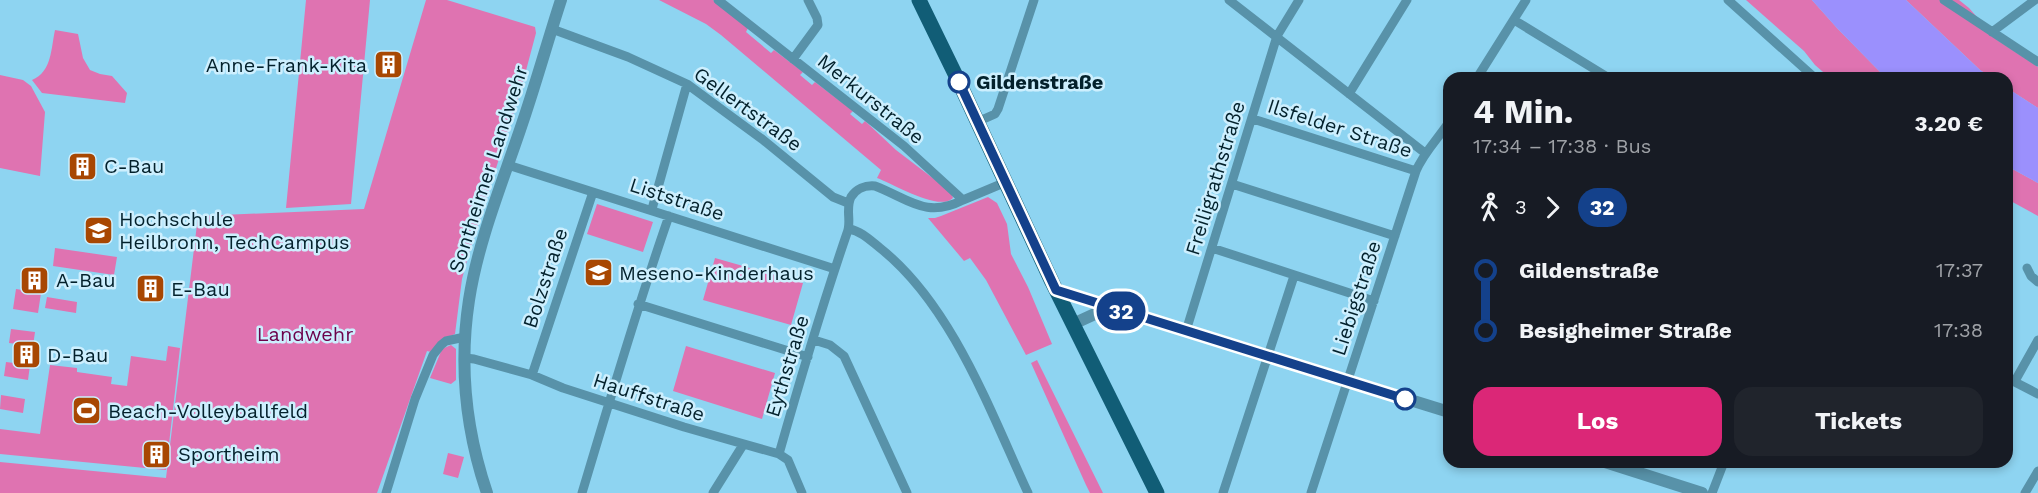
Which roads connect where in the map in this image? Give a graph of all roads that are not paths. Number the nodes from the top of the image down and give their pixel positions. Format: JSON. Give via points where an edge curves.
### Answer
{"nodes":[{"id":1,"x":561,"y":0,"type":"edge"},
{"id":2,"x":718,"y":0,"type":"edge"},
{"id":3,"x":808,"y":0,"type":"edge"},
{"id":4,"x":918,"y":0,"type":"edge"},
{"id":5,"x":1034,"y":0,"type":"edge"},
{"id":6,"x":1229,"y":0,"type":"edge"},
{"id":7,"x":1299,"y":0,"type":"edge"},
{"id":8,"x":1407,"y":0,"type":"edge"},
{"id":9,"x":1526,"y":0,"type":"edge"},
{"id":10,"x":1728,"y":0,"type":"edge"},
{"id":11,"x":1944,"y":0,"type":"edge"},
{"id":12,"x":2035,"y":0,"type":"edge"},
{"id":13,"x":1514,"y":20,"type":"junction"},
{"id":14,"x":552,"y":29,"type":"junction"},
{"id":15,"x":1992,"y":32,"type":"junction"},
{"id":16,"x":1277,"y":36,"type":"junction"},
{"id":17,"x":793,"y":59,"type":"junction"},
{"id":18,"x":2038,"y":63,"type":"edge"},
{"id":19,"x":1481,"y":72,"type":"edge"},
{"id":20,"x":1599,"y":72,"type":"edge"},
{"id":21,"x":1808,"y":72,"type":"edge"},
{"id":22,"x":687,"y":84,"type":"junction"},
{"id":23,"x":1349,"y":94,"type":"junction"},
{"id":24,"x":1252,"y":119,"type":"junction"},
{"id":25,"x":977,"y":122,"type":"junction"},
{"id":26,"x":1443,"y":131,"type":"edge"},
{"id":27,"x":1425,"y":153,"type":"junction"},
{"id":28,"x":508,"y":165,"type":"junction"},
{"id":29,"x":1416,"y":171,"type":"junction"},
{"id":30,"x":1005,"y":182,"type":"junction"},
{"id":31,"x":1232,"y":184,"type":"junction"},
{"id":32,"x":593,"y":192,"type":"junction"},
{"id":33,"x":963,"y":200,"type":"junction"},
{"id":34,"x":849,"y":203,"type":"junction"},
{"id":35,"x":652,"y":209,"type":"junction"},
{"id":36,"x":669,"y":216,"type":"junction"},
{"id":37,"x":849,"y":229,"type":"junction"},
{"id":38,"x":1395,"y":236,"type":"junction"},
{"id":39,"x":1212,"y":248,"type":"junction"},
{"id":40,"x":2027,"y":268,"type":"dead end"},
{"id":41,"x":835,"y":269,"type":"junction"},
{"id":42,"x":1294,"y":276,"type":"junction"},
{"id":43,"x":2038,"y":282,"type":"edge"},
{"id":44,"x":1056,"y":290,"type":"junction"},
{"id":45,"x":1374,"y":301,"type":"junction"},
{"id":46,"x":638,"y":304,"type":"junction"},
{"id":47,"x":1116,"y":309,"type":"junction"},
{"id":48,"x":1073,"y":324,"type":"junction"},
{"id":49,"x":1186,"y":331,"type":"junction"},
{"id":50,"x":465,"y":337,"type":"junction"},
{"id":51,"x":814,"y":340,"type":"junction"},
{"id":52,"x":2038,"y":340,"type":"edge"},
{"id":53,"x":1267,"y":356,"type":"junction"},
{"id":54,"x":808,"y":357,"type":"junction"},
{"id":55,"x":465,"y":358,"type":"junction"},
{"id":56,"x":532,"y":375,"type":"junction"},
{"id":57,"x":2013,"y":376,"type":"edge"},
{"id":58,"x":2013,"y":380,"type":"edge"},
{"id":59,"x":1347,"y":382,"type":"junction"},
{"id":60,"x":2038,"y":394,"type":"edge"},
{"id":61,"x":611,"y":402,"type":"junction"},
{"id":62,"x":1443,"y":410,"type":"edge"},
{"id":63,"x":743,"y":445,"type":"junction"},
{"id":64,"x":779,"y":454,"type":"junction"},
{"id":65,"x":1624,"y":468,"type":"edge"},
{"id":66,"x":1722,"y":468,"type":"edge"},
{"id":67,"x":2038,"y":471,"type":"edge"},
{"id":68,"x":386,"y":493,"type":"edge"},
{"id":69,"x":487,"y":493,"type":"edge"},
{"id":70,"x":582,"y":493,"type":"edge"},
{"id":71,"x":713,"y":493,"type":"edge"},
{"id":72,"x":802,"y":493,"type":"edge"},
{"id":73,"x":907,"y":493,"type":"edge"},
{"id":74,"x":1028,"y":493,"type":"edge"},
{"id":75,"x":1157,"y":493,"type":"edge"},
{"id":76,"x":1223,"y":493,"type":"edge"},
{"id":77,"x":1311,"y":493,"type":"edge"},
{"id":78,"x":1702,"y":493,"type":"edge"},
{"id":79,"x":1712,"y":493,"type":"edge"},
{"id":80,"x":2025,"y":493,"type":"edge"}],
"edges":[{"from":1,"to":14,"type":"street","name":"Sontheimer Landwehr"},
{"from":2,"to":17,"type":"street","name":"Merkurstraße"},
{"from":3,"to":17,"type":"street","via":[[818,25]]},
{"from":4,"to":25,"type":"main road"},
{"from":5,"to":25,"type":"street","via":[[998,109]]},
{"from":6,"to":16,"type":"street"},
{"from":7,"to":16,"type":"street","name":"Freiligrathstraße"},
{"from":8,"to":23,"type":"street"},
{"from":9,"to":13,"type":"street"},
{"from":10,"to":21,"type":"street"},
{"from":11,"to":15,"type":"street"},
{"from":12,"to":15,"type":"street"},
{"from":13,"to":19,"type":"street"},
{"from":13,"to":20,"type":"street"},
{"from":14,"to":22,"type":"street","name":"Gellertstraße"},
{"from":14,"to":28,"type":"street","name":"Sontheimer Landwehr"},
{"from":15,"to":18,"type":"street"},
{"from":16,"to":23,"type":"street"},
{"from":16,"to":24,"type":"street","name":"Freiligrathstraße"},
{"from":17,"to":33,"type":"street","name":"Merkurstraße","via":[[904,146]]},
{"from":22,"to":34,"type":"street","name":"Gellertstraße","via":[[833,197]]},
{"from":22,"to":35,"type":"street"},
{"from":23,"to":27,"type":"street"},
{"from":24,"to":29,"type":"street","name":"Ilsfelder Straße"},
{"from":24,"to":31,"type":"street","name":"Freiligrathstraße"},
{"from":25,"to":30,"type":"main road"},
{"from":26,"to":27,"type":"street","name":"Liebigstraße"},
{"from":27,"to":29,"type":"street","name":"Liebigstraße"},
{"from":28,"to":32,"type":"street","name":"Liststraße"},
{"from":28,"to":50,"type":"street","name":"Sontheimer Landwehr","via":[[477,259]]},
{"from":29,"to":38,"type":"street","name":"Liebigstraße"},
{"from":30,"to":33,"type":"street"},
{"from":30,"to":44,"type":"main road"},
{"from":31,"to":38,"type":"street"},
{"from":31,"to":39,"type":"street","name":"Freiligrathstraße"},
{"from":32,"to":35,"type":"street","name":"Liststraße"},
{"from":32,"to":56,"type":"street","name":"Bolzstraße"},
{"from":33,"to":34,"type":"street","via":[[949,207],[930,209],[870,185],[855,192]]},
{"from":34,"to":37,"type":"street","name":"Eythstraße"},
{"from":35,"to":36,"type":"street","name":"Liststraße"},
{"from":36,"to":41,"type":"street","name":"Liststraße"},
{"from":36,"to":46,"type":"street"},
{"from":37,"to":41,"type":"street","name":"Eythstraße"},
{"from":37,"to":74,"type":"street","via":[[864,235],[905,270],[945,323]]},
{"from":38,"to":45,"type":"street","name":"Liebigstraße"},
{"from":39,"to":42,"type":"street"},
{"from":39,"to":49,"type":"street","name":"Freiligrathstraße"},
{"from":40,"to":43,"type":"street"},
{"from":41,"to":51,"type":"street","name":"Eythstraße"},
{"from":42,"to":45,"type":"street"},
{"from":42,"to":53,"type":"street"},
{"from":44,"to":47,"type":"street"},
{"from":44,"to":48,"type":"main road"},
{"from":45,"to":59,"type":"street","name":"Liebigstraße"},
{"from":46,"to":54,"type":"street"},
{"from":46,"to":61,"type":"street"},
{"from":47,"to":48,"type":"street"},
{"from":47,"to":49,"type":"street"},
{"from":48,"to":75,"type":"main road"},
{"from":49,"to":53,"type":"street"},
{"from":50,"to":55,"type":"street","name":"Sontheimer Landwehr"},
{"from":50,"to":68,"type":"street","via":[[446,341],[433,355]]},
{"from":51,"to":54,"type":"street","name":"Eythstraße"},
{"from":51,"to":73,"type":"street","via":[[830,345],[844,356]]},
{"from":52,"to":57,"type":"street"},
{"from":53,"to":59,"type":"street"},
{"from":53,"to":76,"type":"street"},
{"from":54,"to":64,"type":"street","name":"Eythstraße"},
{"from":55,"to":56,"type":"street","name":"Hauffstraße"},
{"from":55,"to":69,"type":"street","name":"Sontheimer Landwehr","via":[[467,406]]},
{"from":56,"to":61,"type":"street","name":"Hauffstraße"},
{"from":58,"to":60,"type":"street"},
{"from":59,"to":62,"type":"street"},
{"from":59,"to":77,"type":"street","name":"Liebigstraße"},
{"from":61,"to":63,"type":"street","name":"Hauffstraße"},
{"from":61,"to":70,"type":"street"},
{"from":63,"to":64,"type":"street","name":"Hauffstraße"},
{"from":63,"to":71,"type":"street"},
{"from":64,"to":72,"type":"street","via":[[788,460]]},
{"from":65,"to":78,"type":"street"},
{"from":66,"to":79,"type":"street"},
{"from":67,"to":80,"type":"street"}]}
